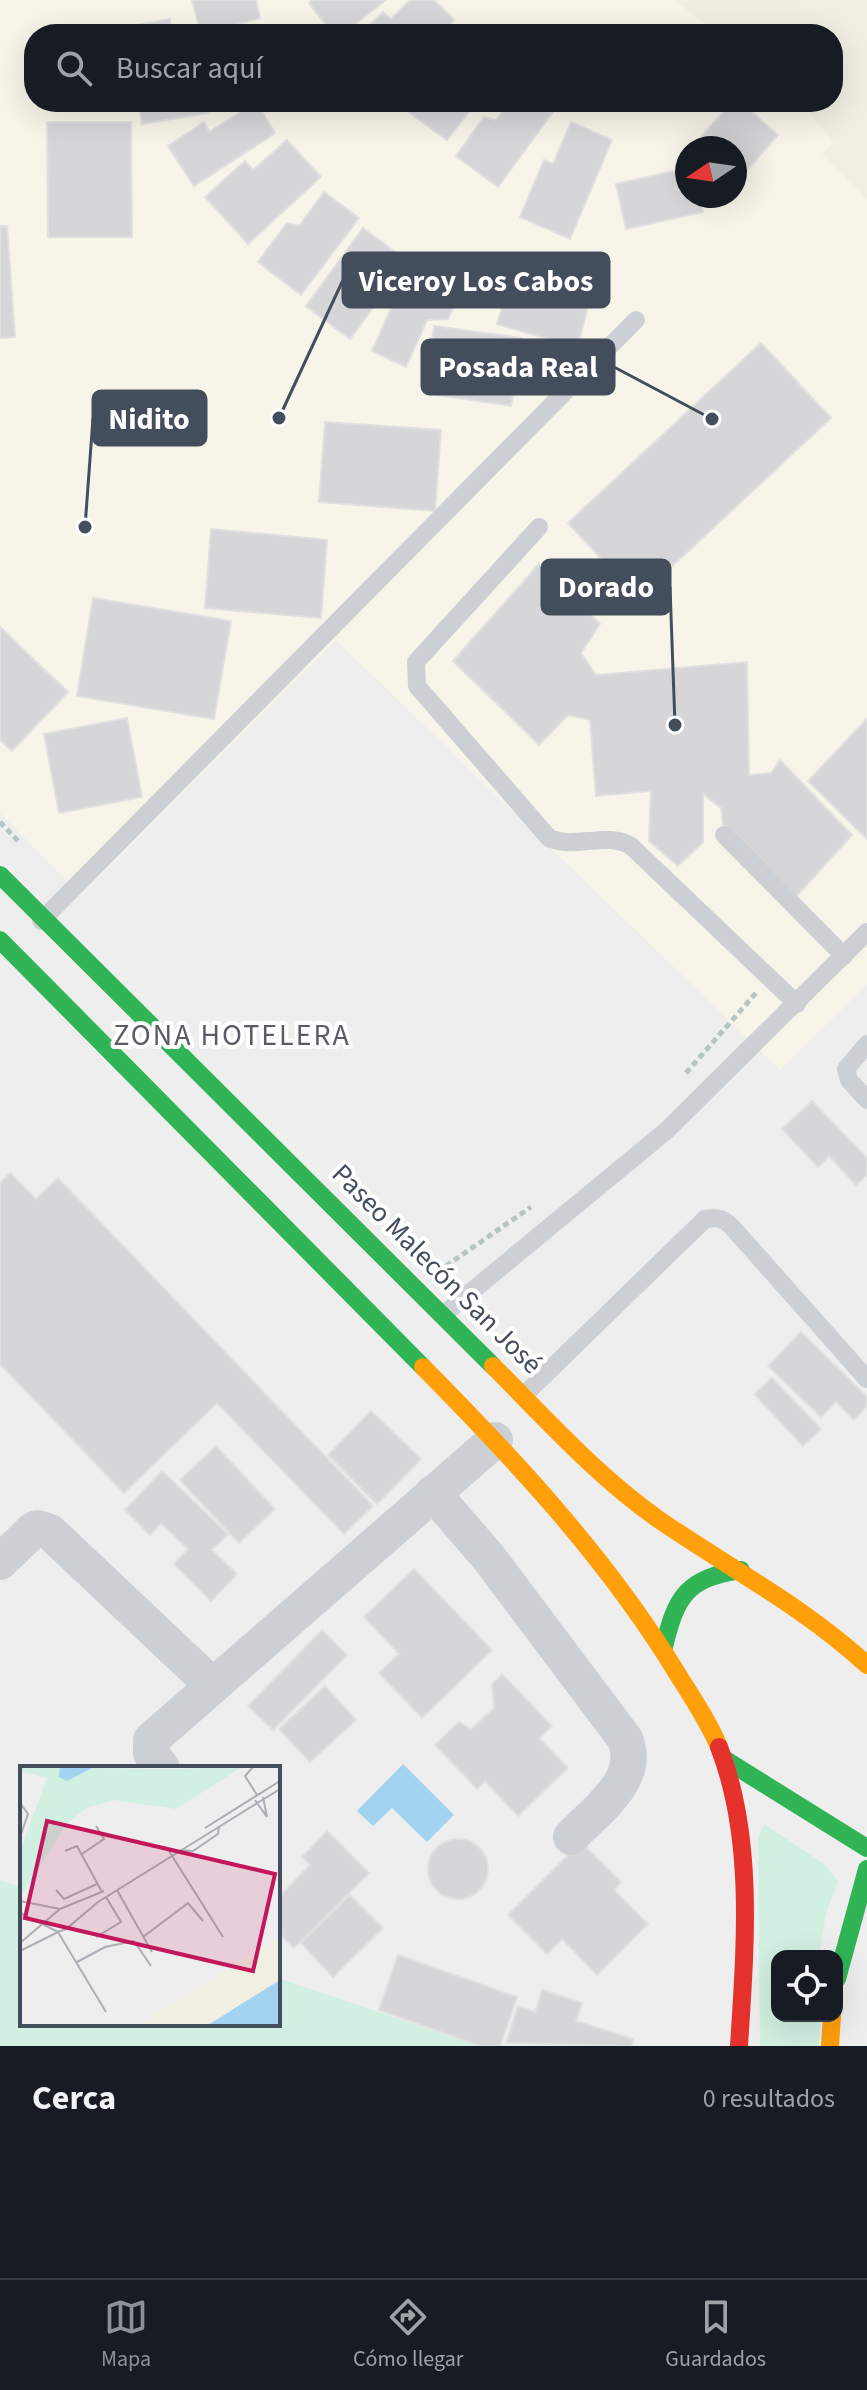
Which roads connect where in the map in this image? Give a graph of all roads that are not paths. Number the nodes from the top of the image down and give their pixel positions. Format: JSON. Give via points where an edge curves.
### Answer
{"nodes":[{"id":1,"x":636,"y":320,"type":"dead end"},
{"id":2,"x":539,"y":527,"type":"dead end"},
{"id":3,"x":724,"y":835,"type":"dead end"},
{"id":4,"x":0,"y":875,"type":"edge"},
{"id":5,"x":867,"y":932,"type":"edge"},
{"id":6,"x":22,"y":936,"type":"edge"},
{"id":7,"x":844,"y":956,"type":"junction"},
{"id":8,"x":88,"y":996,"type":"junction"},
{"id":9,"x":797,"y":1004,"type":"junction"},
{"id":10,"x":867,"y":1044,"type":"edge"},
{"id":11,"x":867,"y":1100,"type":"edge"},
{"id":12,"x":444,"y":1314,"type":"junction"},
{"id":13,"x":867,"y":1379,"type":"edge"},
{"id":14,"x":525,"y":1394,"type":"junction"},
{"id":15,"x":495,"y":1440,"type":"junction"},
{"id":16,"x":433,"y":1493,"type":"junction"},
{"id":17,"x":0,"y":1562,"type":"edge"},
{"id":18,"x":741,"y":1570,"type":"junction"},
{"id":19,"x":664,"y":1647,"type":"junction"},
{"id":20,"x":867,"y":1665,"type":"edge"},
{"id":21,"x":211,"y":1684,"type":"junction"},
{"id":22,"x":724,"y":1759,"type":"junction"},
{"id":23,"x":161,"y":1766,"type":"edge"},
{"id":24,"x":571,"y":1837,"type":"dead end"},
{"id":25,"x":867,"y":1848,"type":"edge"},
{"id":26,"x":867,"y":1869,"type":"edge"},
{"id":27,"x":843,"y":1957,"type":"edge"},
{"id":28,"x":832,"y":2022,"type":"edge"},
{"id":29,"x":739,"y":2046,"type":"edge"},
{"id":30,"x":830,"y":2046,"type":"edge"}],
"edges":[{"from":1,"to":6,"type":"lane"},
{"from":2,"to":9,"type":"lane","via":[[416,662],[417,686],[549,838],[569,843],[614,840],[631,846]]},
{"from":3,"to":7,"type":"lane"},
{"from":4,"to":6,"type":"main road","name":"Paseo Malecón San José"},
{"from":5,"to":7,"type":"lane"},
{"from":6,"to":8,"type":"main road","name":"Paseo Malecón San José"},
{"from":6,"to":8,"type":"main road","name":"Paseo Malecón San José"},
{"from":7,"to":9,"type":"lane"},
{"from":8,"to":12,"type":"main road","name":"Paseo Malecón San José"},
{"from":8,"to":15,"type":"main road","name":"Paseo Malecón San José"},
{"from":9,"to":12,"type":"lane","via":[[666,1131]]},
{"from":10,"to":11,"type":"lane","via":[[846,1069]]},
{"from":12,"to":14,"type":"main road","name":"Paseo Malecón San José"},
{"from":13,"to":14,"type":"lane","via":[[732,1227],[723,1218],[714,1218],[705,1219]]},
{"from":14,"to":18,"type":"main road","name":"Paseo Malecón San José","via":[[620,1489]]},
{"from":15,"to":16,"type":"street"},
{"from":15,"to":19,"type":"main road","name":"Paseo Malecón San José","via":[[547,1496]]},
{"from":16,"to":21,"type":"street"},
{"from":16,"to":24,"type":"street","via":[[489,1558],[630,1751],[627,1777]]},
{"from":17,"to":21,"type":"street","via":[[37,1528],[50,1532]]},
{"from":18,"to":19,"type":"main road","via":[[697,1580],[681,1594]]},
{"from":18,"to":20,"type":"main road","name":"Paseo Malecón San José","via":[[780,1592]]},
{"from":19,"to":22,"type":"main road","name":"Paseo Malecón San José"},
{"from":21,"to":23,"type":"street","via":[[151,1740],[151,1753]]},
{"from":22,"to":25,"type":"main road"},
{"from":22,"to":29,"type":"main road","via":[[747,1922]]},
{"from":26,"to":27,"type":"main road"},
{"from":28,"to":30,"type":"main road"}]}
